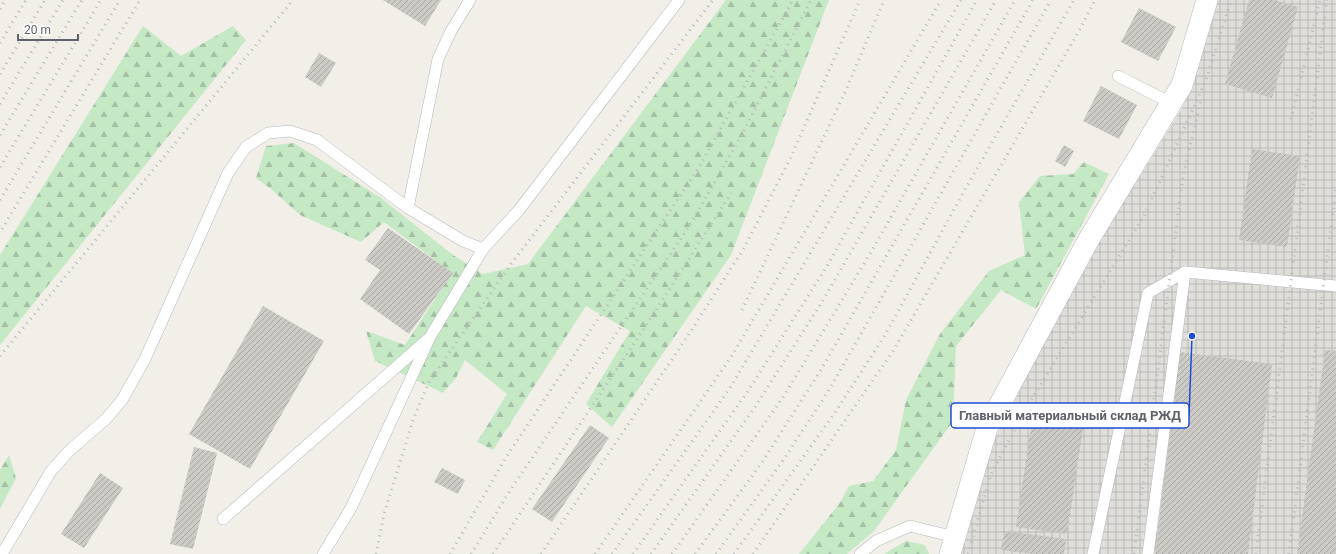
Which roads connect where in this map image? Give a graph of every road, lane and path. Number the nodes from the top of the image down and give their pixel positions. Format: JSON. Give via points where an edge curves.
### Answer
{"nodes":[{"id":1,"x":470,"y":0,"type":"edge"},
{"id":2,"x":679,"y":0,"type":"edge"},
{"id":3,"x":1207,"y":0,"type":"edge"},
{"id":4,"x":1118,"y":76,"type":"dead end"},
{"id":5,"x":1171,"y":103,"type":"junction"},
{"id":6,"x":408,"y":208,"type":"junction"},
{"id":7,"x":483,"y":249,"type":"junction"},
{"id":8,"x":1185,"y":272,"type":"junction"},
{"id":9,"x":1336,"y":286,"type":"edge"},
{"id":10,"x":430,"y":337,"type":"junction"},
{"id":11,"x":223,"y":519,"type":"dead end"},
{"id":12,"x":952,"y":546,"type":"edge"},
{"id":13,"x":2,"y":554,"type":"edge"},
{"id":14,"x":323,"y":554,"type":"edge"},
{"id":15,"x":860,"y":554,"type":"edge"},
{"id":16,"x":1093,"y":554,"type":"edge"},
{"id":17,"x":1148,"y":554,"type":"edge"}],
"edges":[{"from":1,"to":6,"type":"lane","via":[[438,59]]},
{"from":2,"to":7,"type":"lane","via":[[519,210]]},
{"from":3,"to":5,"type":"street","via":[[1182,85]]},
{"from":4,"to":5,"type":"lane"},
{"from":5,"to":12,"type":"street","via":[[1089,238],[987,428]]},
{"from":6,"to":7,"type":"lane","via":[[463,241]]},
{"from":6,"to":13,"type":"lane","via":[[317,140],[290,131],[268,133],[246,147],[228,172],[146,359],[122,400],[106,419],[70,450],[51,471]]},
{"from":7,"to":10,"type":"lane"},
{"from":8,"to":9,"type":"lane"},
{"from":8,"to":16,"type":"lane","via":[[1148,293]]},
{"from":8,"to":17,"type":"lane"},
{"from":10,"to":11,"type":"lane"},
{"from":10,"to":14,"type":"lane","via":[[351,508]]},
{"from":12,"to":15,"type":"lane","via":[[910,526],[876,541]]}]}
